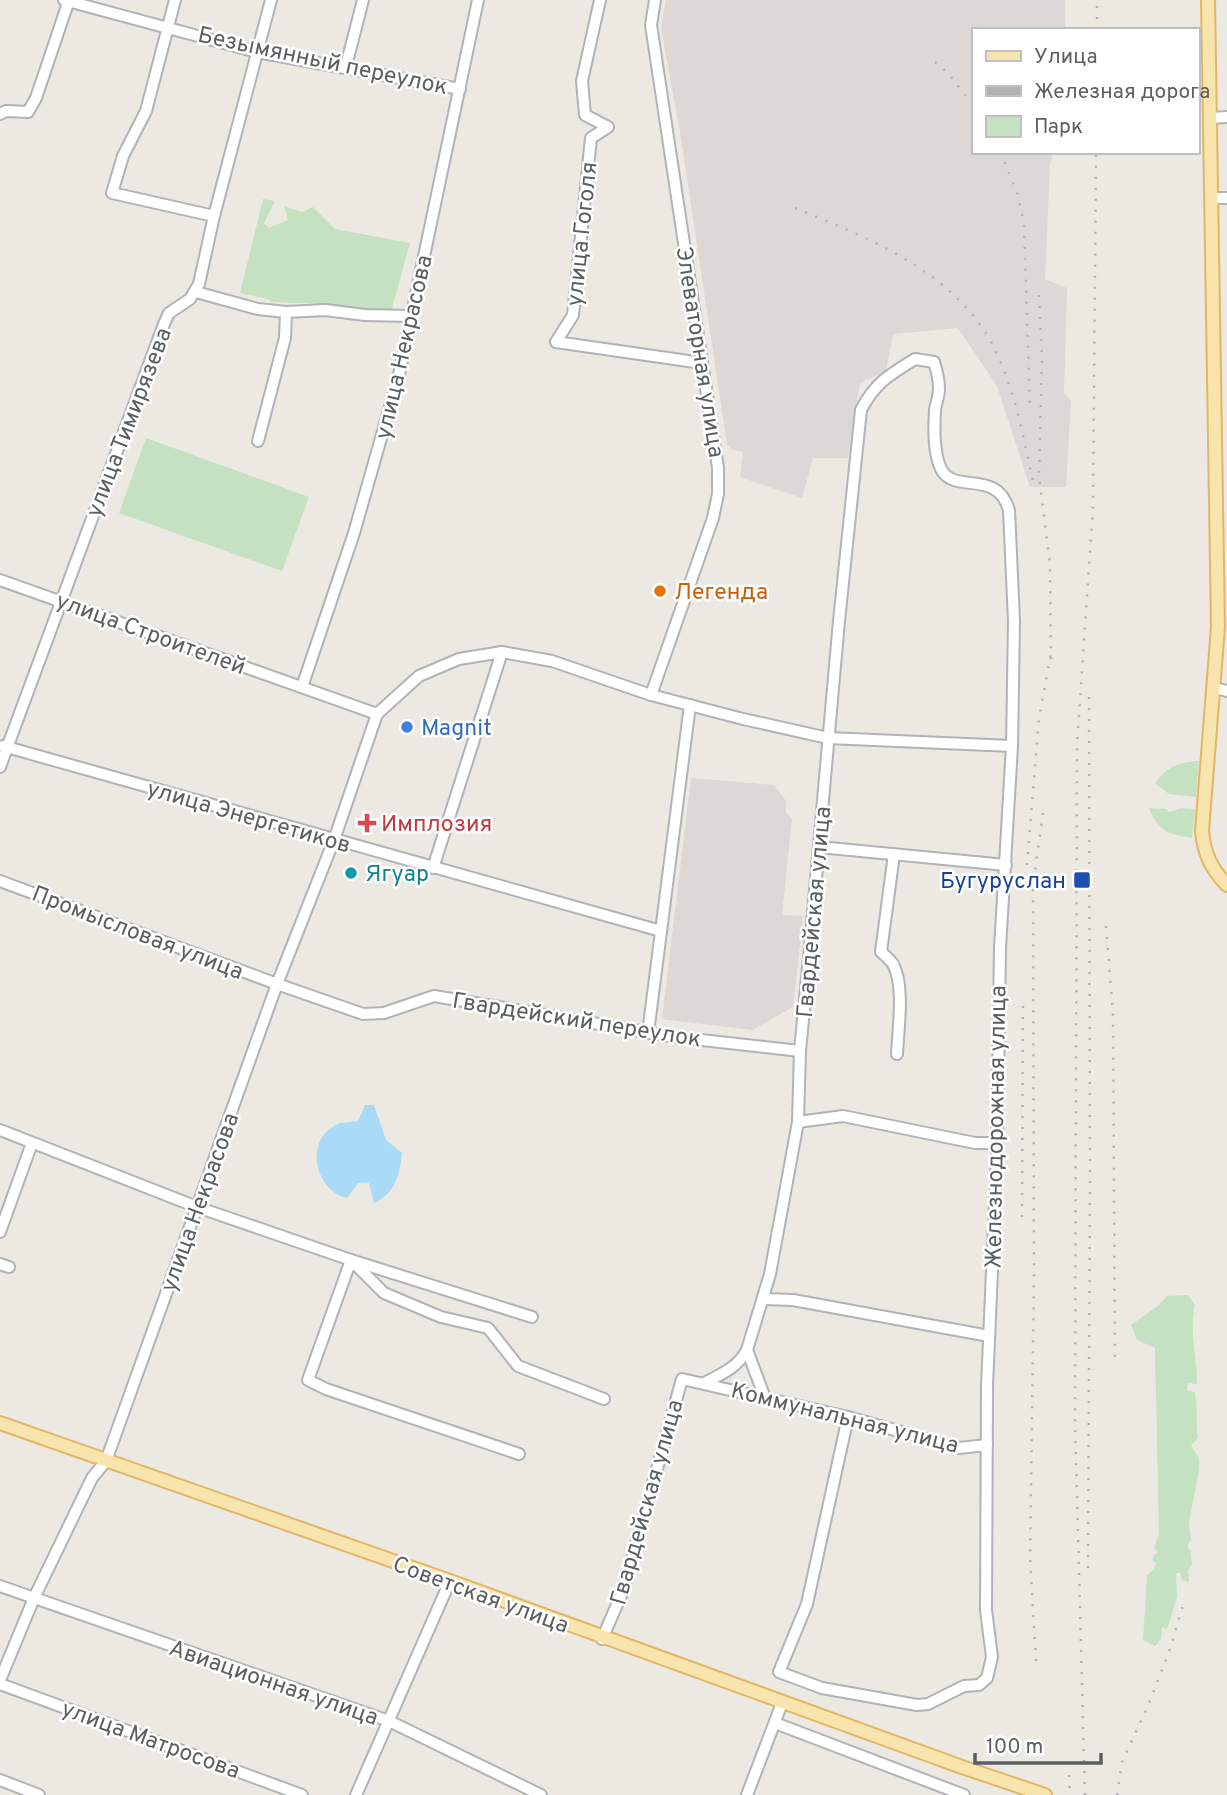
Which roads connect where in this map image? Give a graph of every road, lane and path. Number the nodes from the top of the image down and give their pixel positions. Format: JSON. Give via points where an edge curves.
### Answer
{"nodes":[{"id":1,"x":175,"y":0,"type":"edge"},
{"id":2,"x":271,"y":0,"type":"edge"},
{"id":3,"x":363,"y":0,"type":"edge"},
{"id":4,"x":478,"y":0,"type":"edge"},
{"id":5,"x":600,"y":0,"type":"edge"},
{"id":6,"x":655,"y":0,"type":"edge"},
{"id":7,"x":1208,"y":0,"type":"edge"},
{"id":8,"x":67,"y":1,"type":"edge"},
{"id":9,"x":168,"y":26,"type":"junction"},
{"id":10,"x":257,"y":52,"type":"junction"},
{"id":11,"x":345,"y":66,"type":"junction"},
{"id":12,"x":460,"y":89,"type":"junction"},
{"id":13,"x":0,"y":114,"type":"edge"},
{"id":14,"x":1227,"y":117,"type":"edge"},
{"id":15,"x":1210,"y":118,"type":"junction"},
{"id":16,"x":1212,"y":198,"type":"junction"},
{"id":17,"x":1227,"y":198,"type":"edge"},
{"id":18,"x":214,"y":216,"type":"junction"},
{"id":19,"x":196,"y":292,"type":"junction"},
{"id":20,"x":286,"y":312,"type":"junction"},
{"id":21,"x":411,"y":316,"type":"junction"},
{"id":22,"x":702,"y":363,"type":"junction"},
{"id":23,"x":258,"y":441,"type":"dead end"},
{"id":24,"x":1009,"y":510,"type":"joint"},
{"id":25,"x":1222,"y":534,"type":"edge"},
{"id":26,"x":0,"y":580,"type":"edge"},
{"id":27,"x":60,"y":601,"type":"junction"},
{"id":28,"x":502,"y":652,"type":"junction"},
{"id":29,"x":302,"y":687,"type":"junction"},
{"id":30,"x":1221,"y":690,"type":"edge"},
{"id":31,"x":651,"y":695,"type":"junction"},
{"id":32,"x":690,"y":705,"type":"junction"},
{"id":33,"x":377,"y":714,"type":"junction"},
{"id":34,"x":828,"y":738,"type":"junction"},
{"id":35,"x":4,"y":746,"type":"edge"},
{"id":36,"x":1012,"y":746,"type":"junction"},
{"id":37,"x":0,"y":767,"type":"edge"},
{"id":38,"x":334,"y":840,"type":"junction"},
{"id":39,"x":819,"y":847,"type":"junction"},
{"id":40,"x":894,"y":854,"type":"junction"},
{"id":41,"x":1006,"y":864,"type":"junction"},
{"id":42,"x":433,"y":868,"type":"junction"},
{"id":43,"x":0,"y":881,"type":"edge"},
{"id":44,"x":1227,"y":885,"type":"edge"},
{"id":45,"x":660,"y":931,"type":"junction"},
{"id":46,"x":277,"y":984,"type":"junction"},
{"id":47,"x":648,"y":1033,"type":"junction"},
{"id":48,"x":800,"y":1051,"type":"junction"},
{"id":49,"x":897,"y":1054,"type":"dead end"},
{"id":50,"x":797,"y":1122,"type":"junction"},
{"id":51,"x":0,"y":1130,"type":"edge"},
{"id":52,"x":32,"y":1143,"type":"junction"},
{"id":53,"x":997,"y":1143,"type":"junction"},
{"id":54,"x":197,"y":1207,"type":"junction"},
{"id":55,"x":0,"y":1232,"type":"edge"},
{"id":56,"x":351,"y":1260,"type":"junction"},
{"id":57,"x":763,"y":1299,"type":"junction"},
{"id":58,"x":532,"y":1317,"type":"dead end"},
{"id":59,"x":989,"y":1336,"type":"junction"},
{"id":60,"x":747,"y":1350,"type":"junction"},
{"id":61,"x":704,"y":1383,"type":"junction"},
{"id":62,"x":765,"y":1398,"type":"junction"},
{"id":63,"x":604,"y":1399,"type":"dead end"},
{"id":64,"x":848,"y":1417,"type":"junction"},
{"id":65,"x":0,"y":1423,"type":"edge"},
{"id":66,"x":987,"y":1445,"type":"junction"},
{"id":67,"x":519,"y":1454,"type":"dead end"},
{"id":68,"x":106,"y":1461,"type":"junction"},
{"id":69,"x":450,"y":1581,"type":"junction"},
{"id":70,"x":0,"y":1586,"type":"edge"},
{"id":71,"x":34,"y":1598,"type":"junction"},
{"id":72,"x":602,"y":1639,"type":"junction"},
{"id":73,"x":0,"y":1682,"type":"edge"},
{"id":74,"x":782,"y":1703,"type":"junction"},
{"id":75,"x":389,"y":1721,"type":"junction"},
{"id":76,"x":775,"y":1723,"type":"junction"},
{"id":77,"x":0,"y":1780,"type":"edge"},
{"id":78,"x":39,"y":1795,"type":"edge"},
{"id":79,"x":302,"y":1795,"type":"edge"},
{"id":80,"x":355,"y":1795,"type":"edge"},
{"id":81,"x":541,"y":1795,"type":"edge"},
{"id":82,"x":747,"y":1795,"type":"edge"},
{"id":83,"x":964,"y":1795,"type":"edge"},
{"id":84,"x":1045,"y":1795,"type":"edge"}],
"edges":[{"from":1,"to":9,"type":"street"},
{"from":2,"to":10,"type":"street"},
{"from":3,"to":11,"type":"street"},
{"from":4,"to":12,"type":"street","name":"улица Некрасова"},
{"from":5,"to":22,"type":"street","name":"улица Гоголя","via":[[582,81],[585,115],[608,127],[591,138],[573,315],[556,342]]},
{"from":6,"to":22,"type":"street","name":"Элеваторная улица","via":[[651,25]]},
{"from":7,"to":15,"type":"main road"},
{"from":8,"to":9,"type":"street","name":"Безымянный переулок"},
{"from":8,"to":13,"type":"street","via":[[28,112]]},
{"from":9,"to":10,"type":"street","name":"Безымянный переулок"},
{"from":9,"to":18,"type":"street","via":[[146,111],[122,156],[112,193]]},
{"from":10,"to":11,"type":"street","name":"Безымянный переулок"},
{"from":10,"to":18,"type":"street"},
{"from":11,"to":12,"type":"street","name":"Безымянный переулок"},
{"from":12,"to":21,"type":"street","name":"улица Некрасова"},
{"from":14,"to":15,"type":"street"},
{"from":15,"to":16,"type":"main road"},
{"from":16,"to":17,"type":"street"},
{"from":16,"to":25,"type":"main road"},
{"from":18,"to":19,"type":"street"},
{"from":19,"to":20,"type":"street"},
{"from":19,"to":27,"type":"street","name":"улица Тимирязева","via":[[169,313]]},
{"from":20,"to":21,"type":"street"},
{"from":20,"to":23,"type":"street","via":[[285,338]]},
{"from":21,"to":29,"type":"street","name":"улица Некрасова","via":[[361,510]]},
{"from":22,"to":31,"type":"street","name":"Элеваторная улица","via":[[718,494]]},
{"from":24,"to":34,"type":"street","name":"Гвардейская улица","via":[[1006,498],[995,490],[981,483],[961,482],[941,468],[934,433],[939,379],[934,362],[915,359],[872,390],[862,410],[858,437]]},
{"from":24,"to":36,"type":"street","name":"Железнодорожная улица","via":[[1014,621]]},
{"from":25,"to":30,"type":"main road"},
{"from":26,"to":27,"type":"street","name":"улица Строителей"},
{"from":27,"to":29,"type":"street","name":"улица Строителей"},
{"from":27,"to":35,"type":"street","name":"улица Тимирязева"},
{"from":28,"to":31,"type":"street","via":[[552,661]]},
{"from":28,"to":33,"type":"street","via":[[459,659],[419,676]]},
{"from":28,"to":42,"type":"street"},
{"from":29,"to":33,"type":"street","name":"улица Строителей"},
{"from":30,"to":44,"type":"main road","via":[[1202,831],[1206,855]]},
{"from":31,"to":32,"type":"street"},
{"from":32,"to":34,"type":"street"},
{"from":32,"to":45,"type":"street"},
{"from":33,"to":38,"type":"street","name":"улица Некрасова"},
{"from":34,"to":36,"type":"street"},
{"from":34,"to":39,"type":"street","name":"Гвардейская улица"},
{"from":35,"to":37,"type":"street","name":"улица Тимирязева"},
{"from":35,"to":38,"type":"street","name":"улица Энергетиков"},
{"from":36,"to":41,"type":"street","name":"Железнодорожная улица"},
{"from":38,"to":42,"type":"street","name":"улица Энергетиков"},
{"from":38,"to":46,"type":"street","name":"улица Некрасова"},
{"from":39,"to":40,"type":"street"},
{"from":39,"to":48,"type":"street","name":"Гвардейская улица"},
{"from":40,"to":41,"type":"street"},
{"from":40,"to":49,"type":"street","via":[[881,952],[893,964],[898,979]]},
{"from":41,"to":53,"type":"street","name":"Железнодорожная улица"},
{"from":42,"to":45,"type":"street","name":"улица Энергетиков"},
{"from":43,"to":46,"type":"street","name":"Промысловая улица"},
{"from":45,"to":47,"type":"street"},
{"from":46,"to":47,"type":"street","name":"Гвардейский переулок","via":[[363,1014],[384,1013],[434,996]]},
{"from":46,"to":54,"type":"street","name":"улица Некрасова"},
{"from":47,"to":48,"type":"street","name":"Гвардейский переулок"},
{"from":48,"to":50,"type":"street","name":"Гвардейская улица"},
{"from":50,"to":53,"type":"street","via":[[843,1116],[975,1143]]},
{"from":50,"to":57,"type":"street","name":"Гвардейская улица"},
{"from":51,"to":52,"type":"street"},
{"from":52,"to":54,"type":"street"},
{"from":52,"to":55,"type":"street"},
{"from":53,"to":59,"type":"street","name":"Железнодорожная улица"},
{"from":54,"to":56,"type":"street"},
{"from":54,"to":68,"type":"street","name":"улица Некрасова"},
{"from":56,"to":58,"type":"street"},
{"from":56,"to":63,"type":"street","via":[[384,1293],[441,1317],[488,1328],[518,1366]]},
{"from":56,"to":67,"type":"street","via":[[308,1380]]},
{"from":57,"to":59,"type":"street","via":[[793,1300]]},
{"from":57,"to":60,"type":"street","name":"Гвардейская улица"},
{"from":59,"to":66,"type":"street","name":"Железнодорожная улица"},
{"from":60,"to":61,"type":"street","name":"Гвардейская улица","via":[[732,1368]]},
{"from":60,"to":62,"type":"street"},
{"from":61,"to":62,"type":"street","name":"Коммунальная улица"},
{"from":61,"to":72,"type":"street","name":"Гвардейская улица","via":[[682,1379],[623,1591]]},
{"from":62,"to":64,"type":"street","name":"Коммунальная улица"},
{"from":64,"to":66,"type":"street","name":"Коммунальная улица","via":[[959,1448]]},
{"from":64,"to":66,"type":"street","name":"Железнодорожная улица","via":[[807,1604],[779,1672],[822,1688],[917,1705],[964,1686],[979,1685],[987,1678],[991,1667],[986,1610]]},
{"from":65,"to":68,"type":"main road","name":"Советская улица"},
{"from":68,"to":69,"type":"main road","name":"Советская улица"},
{"from":68,"to":71,"type":"street","name":"улица Некрасова","via":[[92,1478]]},
{"from":69,"to":72,"type":"main road","name":"Советская улица"},
{"from":69,"to":75,"type":"street"},
{"from":70,"to":71,"type":"street","name":"Авиационная улица"},
{"from":71,"to":73,"type":"street","name":"улица Некрасова"},
{"from":71,"to":75,"type":"street","name":"Авиационная улица"},
{"from":72,"to":74,"type":"main road","name":"Советская улица"},
{"from":73,"to":79,"type":"street","name":"улица Матросова"},
{"from":74,"to":76,"type":"street"},
{"from":74,"to":84,"type":"main road","name":"Советская улица"},
{"from":75,"to":80,"type":"street"},
{"from":75,"to":81,"type":"street","name":"Авиационная улица"},
{"from":76,"to":82,"type":"street"},
{"from":76,"to":83,"type":"street"},
{"from":77,"to":78,"type":"street"}]}
